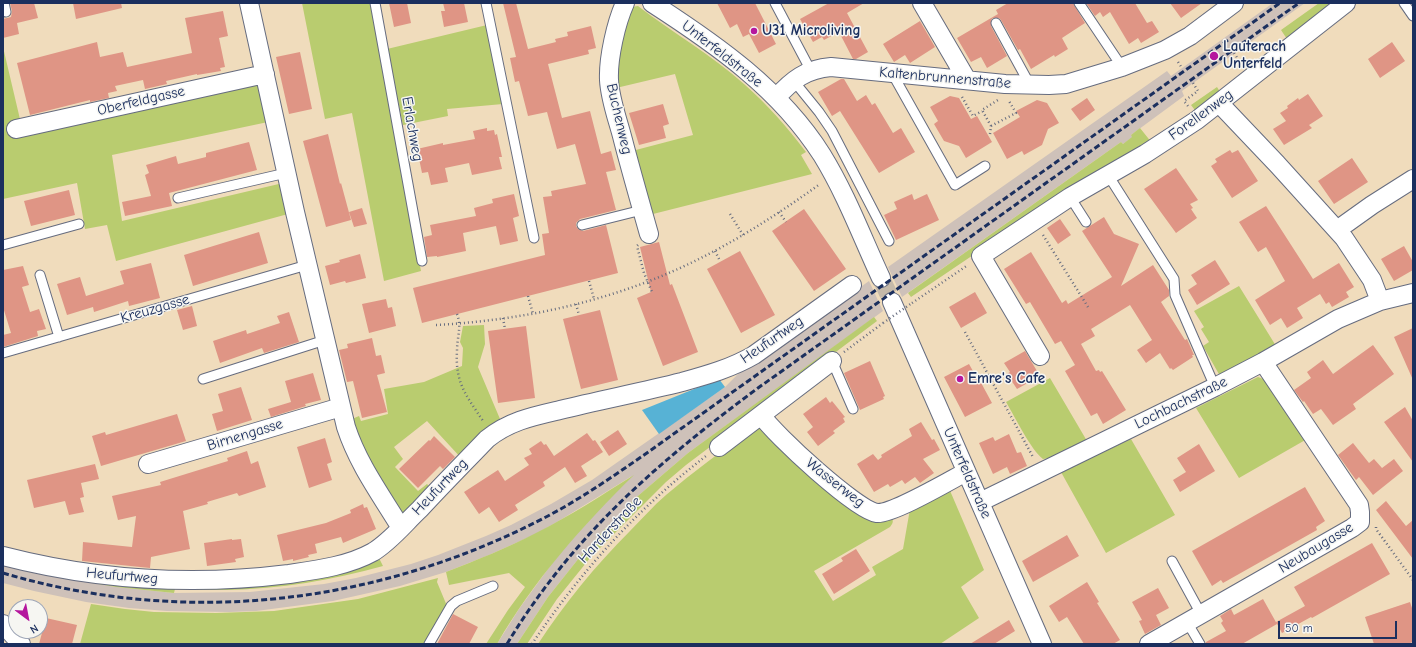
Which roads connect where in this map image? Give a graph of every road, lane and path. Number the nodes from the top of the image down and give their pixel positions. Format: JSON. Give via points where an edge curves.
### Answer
{"nodes":[{"id":1,"x":250,"y":3,"type":"edge"},
{"id":2,"x":375,"y":3,"type":"edge"},
{"id":3,"x":486,"y":3,"type":"edge"},
{"id":4,"x":625,"y":3,"type":"edge"},
{"id":5,"x":652,"y":3,"type":"edge"},
{"id":6,"x":775,"y":3,"type":"edge"},
{"id":7,"x":922,"y":3,"type":"edge"},
{"id":8,"x":1080,"y":3,"type":"edge"},
{"id":9,"x":1234,"y":3,"type":"edge"},
{"id":10,"x":1346,"y":3,"type":"edge"},
{"id":11,"x":1404,"y":3,"type":"edge"},
{"id":12,"x":1413,"y":16,"type":"edge"},
{"id":13,"x":996,"y":23,"type":"dead end"},
{"id":14,"x":1234,"y":53,"type":"dead end"},
{"id":15,"x":1236,"y":64,"type":"dead end"},
{"id":16,"x":1122,"y":67,"type":"junction"},
{"id":17,"x":812,"y":71,"type":"junction"},
{"id":18,"x":892,"y":73,"type":"junction"},
{"id":19,"x":265,"y":74,"type":"junction"},
{"id":20,"x":793,"y":80,"type":"junction"},
{"id":21,"x":962,"y":80,"type":"junction"},
{"id":22,"x":1193,"y":83,"type":"dead end"},
{"id":23,"x":1030,"y":85,"type":"junction"},
{"id":24,"x":1005,"y":90,"type":"junction"},
{"id":25,"x":1191,"y":96,"type":"dead end"},
{"id":26,"x":776,"y":98,"type":"junction"},
{"id":27,"x":1219,"y":103,"type":"junction"},
{"id":28,"x":982,"y":111,"type":"junction"},
{"id":29,"x":991,"y":126,"type":"junction"},
{"id":30,"x":16,"y":129,"type":"dead end"},
{"id":31,"x":990,"y":134,"type":"dead end"},
{"id":32,"x":985,"y":166,"type":"dead end"},
{"id":33,"x":286,"y":173,"type":"junction"},
{"id":34,"x":1108,"y":175,"type":"junction"},
{"id":35,"x":1413,"y":179,"type":"edge"},
{"id":36,"x":818,"y":186,"type":"dead end"},
{"id":37,"x":1070,"y":197,"type":"junction"},
{"id":38,"x":178,"y":198,"type":"dead end"},
{"id":39,"x":642,"y":210,"type":"junction"},
{"id":40,"x":779,"y":212,"type":"junction"},
{"id":41,"x":730,"y":214,"type":"dead end"},
{"id":42,"x":1034,"y":220,"type":"junction"},
{"id":43,"x":786,"y":222,"type":"dead end"},
{"id":44,"x":1086,"y":222,"type":"dead end"},
{"id":45,"x":79,"y":224,"type":"dead end"},
{"id":46,"x":582,"y":225,"type":"dead end"},
{"id":47,"x":1337,"y":230,"type":"junction"},
{"id":48,"x":649,"y":234,"type":"joint"},
{"id":49,"x":743,"y":235,"type":"junction"},
{"id":50,"x":534,"y":238,"type":"dead end"},
{"id":51,"x":889,"y":241,"type":"dead end"},
{"id":52,"x":3,"y":245,"type":"edge"},
{"id":53,"x":715,"y":251,"type":"junction"},
{"id":54,"x":981,"y":256,"type":"junction"},
{"id":55,"x":422,"y":261,"type":"dead end"},
{"id":56,"x":720,"y":261,"type":"dead end"},
{"id":57,"x":307,"y":265,"type":"junction"},
{"id":58,"x":40,"y":275,"type":"dead end"},
{"id":59,"x":881,"y":278,"type":"tunnel mouth"},
{"id":60,"x":589,"y":281,"type":"dead end"},
{"id":61,"x":647,"y":282,"type":"junction"},
{"id":62,"x":852,"y":286,"type":"dead end"},
{"id":63,"x":652,"y":292,"type":"dead end"},
{"id":64,"x":1413,"y":293,"type":"edge"},
{"id":65,"x":528,"y":296,"type":"dead end"},
{"id":66,"x":594,"y":300,"type":"junction"},
{"id":67,"x":1380,"y":301,"type":"junction"},
{"id":68,"x":892,"y":302,"type":"tunnel mouth"},
{"id":69,"x":576,"y":304,"type":"junction"},
{"id":70,"x":1088,"y":307,"type":"dead end"},
{"id":71,"x":457,"y":314,"type":"dead end"},
{"id":72,"x":533,"y":314,"type":"junction"},
{"id":73,"x":579,"y":315,"type":"dead end"},
{"id":74,"x":503,"y":318,"type":"junction"},
{"id":75,"x":460,"y":324,"type":"junction"},
{"id":76,"x":436,"y":325,"type":"dead end"},
{"id":77,"x":505,"y":329,"type":"dead end"},
{"id":78,"x":965,"y":332,"type":"dead end"},
{"id":79,"x":59,"y":337,"type":"junction"},
{"id":80,"x":325,"y":340,"type":"junction"},
{"id":81,"x":3,"y":353,"type":"edge"},
{"id":82,"x":1040,"y":356,"type":"dead end"},
{"id":83,"x":832,"y":361,"type":"junction"},
{"id":84,"x":1263,"y":362,"type":"junction"},
{"id":85,"x":203,"y":379,"type":"dead end"},
{"id":86,"x":1215,"y":387,"type":"junction"},
{"id":87,"x":341,"y":407,"type":"junction"},
{"id":88,"x":853,"y":409,"type":"dead end"},
{"id":89,"x":760,"y":415,"type":"junction"},
{"id":90,"x":492,"y":435,"type":"junction"},
{"id":91,"x":719,"y":446,"type":"joint"},
{"id":92,"x":148,"y":464,"type":"dead end"},
{"id":93,"x":966,"y":472,"type":"junction"},
{"id":94,"x":1042,"y":472,"type":"junction"},
{"id":95,"x":980,"y":502,"type":"junction"},
{"id":96,"x":1377,"y":525,"type":"dead end"},
{"id":97,"x":401,"y":528,"type":"junction"},
{"id":98,"x":3,"y":556,"type":"edge"},
{"id":99,"x":1172,"y":561,"type":"dead end"},
{"id":100,"x":1413,"y":580,"type":"edge"},
{"id":101,"x":493,"y":586,"type":"dead end"},
{"id":102,"x":1194,"y":618,"type":"junction"},
{"id":103,"x":3,"y":624,"type":"edge"},
{"id":104,"x":21,"y":644,"type":"edge"},
{"id":105,"x":429,"y":644,"type":"edge"},
{"id":106,"x":532,"y":644,"type":"edge"},
{"id":107,"x":1042,"y":644,"type":"edge"},
{"id":108,"x":1149,"y":644,"type":"edge"},
{"id":109,"x":1200,"y":644,"type":"edge"}],
"edges":[{"from":1,"to":19,"type":"street"},
{"from":2,"to":55,"type":"lane","name":"Erlachweg"},
{"from":3,"to":50,"type":"lane"},
{"from":4,"to":39,"type":"street","name":"Buchenweg","via":[[620,13],[610,57],[609,80]]},
{"from":5,"to":26,"type":"street","name":"Unterfeldstraße","via":[[734,60]]},
{"from":6,"to":17,"type":"lane"},
{"from":7,"to":21,"type":"street"},
{"from":8,"to":16,"type":"lane"},
{"from":9,"to":16,"type":"street","name":"Kaltenbrunnenstraße","via":[[1172,47]]},
{"from":10,"to":27,"type":"street","name":"Forellenweg"},
{"from":11,"to":12,"type":"lane"},
{"from":13,"to":23,"type":"lane"},
{"from":14,"to":15,"type":"path","via":[[1240,62]]},
{"from":16,"to":23,"type":"street","name":"Kaltenbrunnenstraße","via":[[1066,84]]},
{"from":17,"to":18,"type":"street","name":"Kaltenbrunnenstraße","via":[[831,67]]},
{"from":17,"to":20,"type":"street","name":"Kaltenbrunnenstraße"},
{"from":18,"to":21,"type":"street","name":"Kaltenbrunnenstraße"},
{"from":18,"to":32,"type":"lane","via":[[955,185]]},
{"from":19,"to":30,"type":"street","name":"Oberfeldgasse"},
{"from":19,"to":33,"type":"street"},
{"from":20,"to":26,"type":"street","name":"Kaltenbrunnenstraße"},
{"from":20,"to":51,"type":"lane","via":[[820,112],[832,131]]},
{"from":21,"to":24,"type":"street","name":"Kaltenbrunnenstraße"},
{"from":21,"to":28,"type":"path","via":[[957,88],[973,116]]},
{"from":22,"to":25,"type":"path","via":[[1198,91]]},
{"from":23,"to":24,"type":"street","name":"Kaltenbrunnenstraße"},
{"from":24,"to":28,"type":"path"},
{"from":24,"to":29,"type":"path","via":[[1016,112]]},
{"from":26,"to":59,"type":"street","name":"Unterfeldstraße","via":[[802,128],[828,166]]},
{"from":27,"to":34,"type":"street","name":"Forellenweg"},
{"from":27,"to":47,"type":"street"},
{"from":28,"to":29,"type":"path"},
{"from":29,"to":31,"type":"path"},
{"from":33,"to":38,"type":"lane"},
{"from":33,"to":57,"type":"street"},
{"from":34,"to":37,"type":"street","name":"Forellenweg"},
{"from":34,"to":86,"type":"lane","via":[[1174,279],[1175,295]]},
{"from":35,"to":47,"type":"street"},
{"from":36,"to":40,"type":"path"},
{"from":37,"to":42,"type":"street","name":"Forellenweg"},
{"from":37,"to":44,"type":"lane"},
{"from":39,"to":46,"type":"lane"},
{"from":39,"to":48,"type":"street","name":"Buchenweg"},
{"from":40,"to":43,"type":"path"},
{"from":40,"to":49,"type":"path"},
{"from":41,"to":49,"type":"path"},
{"from":42,"to":54,"type":"street","name":"Forellenweg"},
{"from":42,"to":70,"type":"path"},
{"from":45,"to":52,"type":"lane"},
{"from":47,"to":67,"type":"street","via":[[1372,280]]},
{"from":48,"to":61,"type":"path","via":[[637,246]]},
{"from":49,"to":53,"type":"path"},
{"from":53,"to":56,"type":"path"},
{"from":53,"to":61,"type":"path"},
{"from":54,"to":82,"type":"street"},
{"from":54,"to":83,"type":"path","bridge":true},
{"from":57,"to":79,"type":"lane","name":"Kreuzgasse"},
{"from":57,"to":80,"type":"street"},
{"from":58,"to":79,"type":"lane"},
{"from":60,"to":66,"type":"path"},
{"from":61,"to":63,"type":"path"},
{"from":61,"to":66,"type":"path"},
{"from":62,"to":90,"type":"street","name":"Heufurtweg","via":[[738,364],[656,389],[519,421]]},
{"from":64,"to":67,"type":"street","name":"Lochbachstraße"},
{"from":65,"to":72,"type":"path"},
{"from":66,"to":69,"type":"path"},
{"from":67,"to":84,"type":"street","name":"Lochbachstraße","via":[[1338,318]]},
{"from":68,"to":93,"type":"street","name":"Unterfeldstraße"},
{"from":69,"to":72,"type":"path"},
{"from":69,"to":73,"type":"path"},
{"from":71,"to":75,"type":"path"},
{"from":72,"to":74,"type":"path"},
{"from":74,"to":75,"type":"path"},
{"from":74,"to":77,"type":"path"},
{"from":75,"to":76,"type":"path"},
{"from":75,"to":90,"type":"path","via":[[457,346],[458,375],[461,385]]},
{"from":78,"to":94,"type":"path"},
{"from":79,"to":81,"type":"lane","name":"Kreuzgasse"},
{"from":80,"to":85,"type":"lane"},
{"from":80,"to":87,"type":"street"},
{"from":83,"to":88,"type":"lane"},
{"from":83,"to":89,"type":"street"},
{"from":84,"to":86,"type":"street","name":"Lochbachstraße"},
{"from":84,"to":102,"type":"street","name":"Neubaugasse","via":[[1359,505],[1360,522]]},
{"from":86,"to":94,"type":"street","name":"Lochbachstraße"},
{"from":87,"to":92,"type":"street","name":"Birnengasse"},
{"from":87,"to":97,"type":"street","via":[[353,447]]},
{"from":89,"to":91,"type":"street"},
{"from":89,"to":93,"type":"street","name":"Wasserweg","via":[[801,457],[849,497],[877,513],[890,511]]},
{"from":90,"to":97,"type":"street","name":"Heufurtweg"},
{"from":91,"to":106,"type":"path","name":"Harderstraße","via":[[669,485],[599,556],[579,578]]},
{"from":93,"to":95,"type":"street","name":"Unterfeldstraße"},
{"from":94,"to":95,"type":"street","name":"Lochbachstraße"},
{"from":95,"to":107,"type":"street","name":"Unterfeldstraße"},
{"from":96,"to":100,"type":"path","via":[[1376,529]]},
{"from":97,"to":98,"type":"street","name":"Heufurtweg","via":[[382,546],[360,558],[312,570],[255,577],[166,580],[126,578],[68,570]]},
{"from":99,"to":102,"type":"lane"},
{"from":101,"to":105,"type":"lane","via":[[451,606]]},
{"from":102,"to":108,"type":"street","name":"Neubaugasse"},
{"from":102,"to":109,"type":"lane"},
{"from":103,"to":104,"type":"street"}]}
